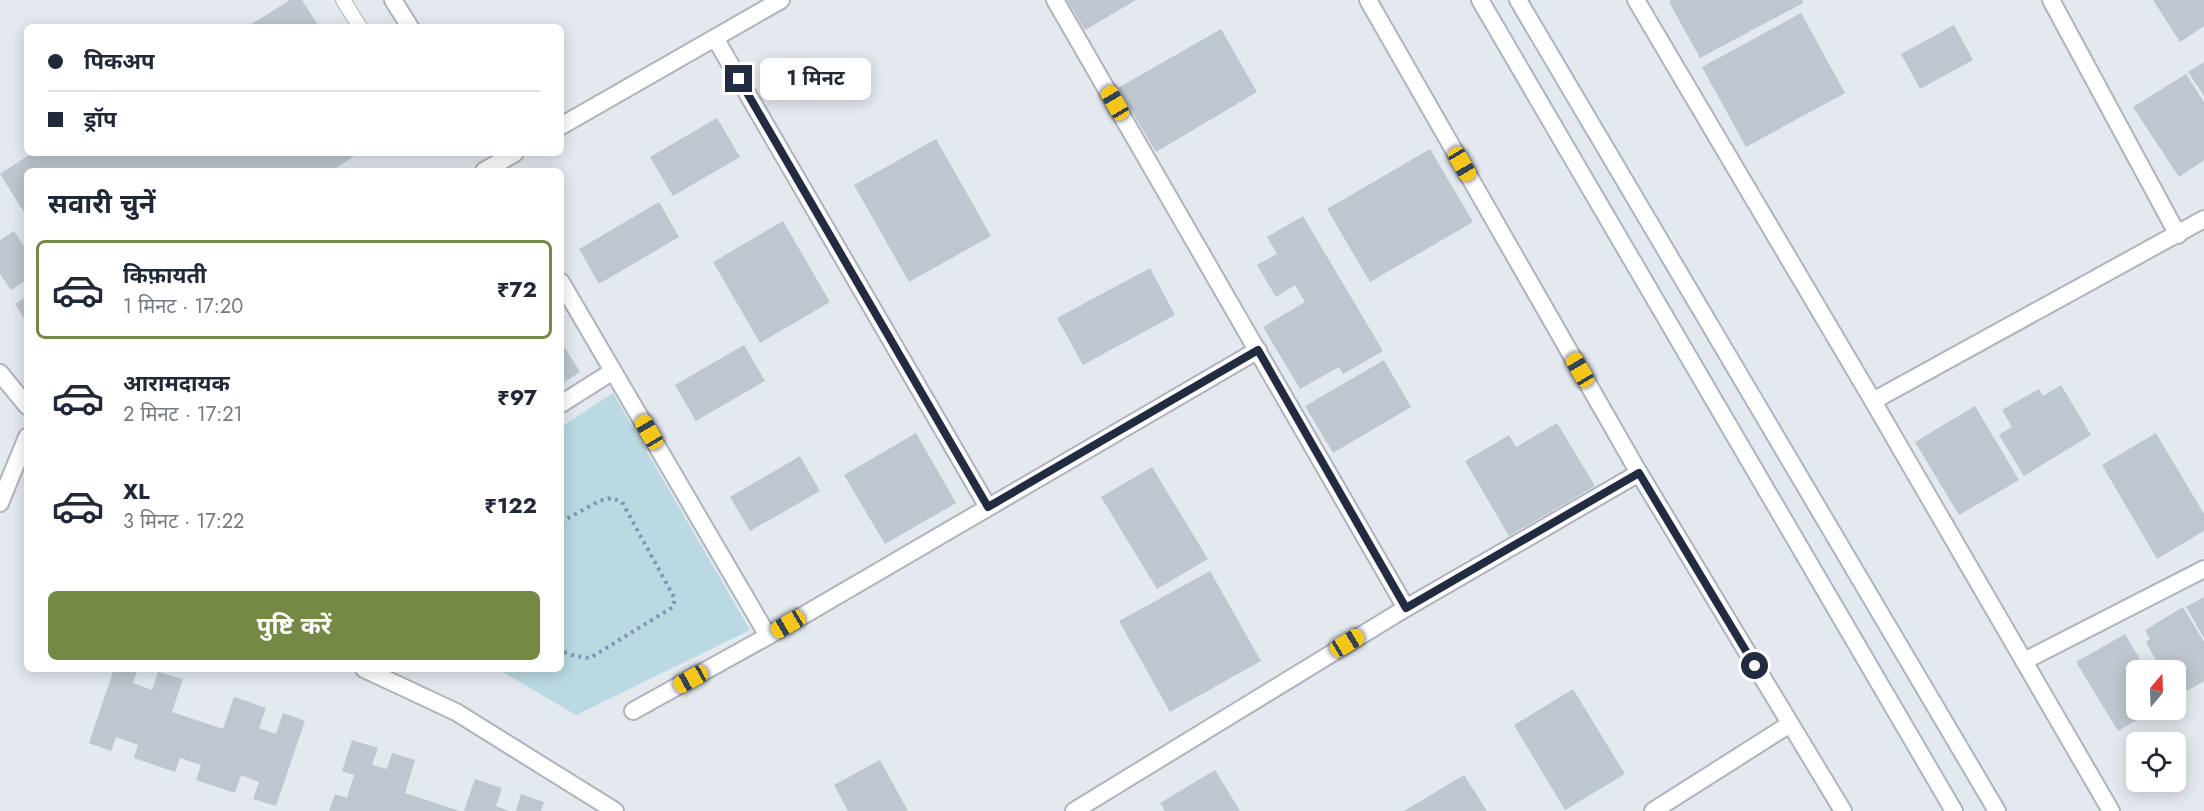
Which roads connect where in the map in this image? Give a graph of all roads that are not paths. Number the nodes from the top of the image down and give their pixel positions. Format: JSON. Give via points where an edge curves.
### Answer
{"nodes":[{"id":1,"x":343,"y":0,"type":"edge"},
{"id":2,"x":393,"y":0,"type":"edge"},
{"id":3,"x":781,"y":0,"type":"edge"},
{"id":4,"x":1055,"y":0,"type":"edge"},
{"id":5,"x":1368,"y":0,"type":"edge"},
{"id":6,"x":1480,"y":0,"type":"edge"},
{"id":7,"x":1518,"y":0,"type":"edge"},
{"id":8,"x":1636,"y":0,"type":"edge"},
{"id":9,"x":2051,"y":0,"type":"edge"},
{"id":10,"x":358,"y":24,"type":"edge"},
{"id":11,"x":408,"y":24,"type":"edge"},
{"id":12,"x":715,"y":38,"type":"junction"},
{"id":13,"x":564,"y":124,"type":"edge"},
{"id":14,"x":509,"y":156,"type":"edge"},
{"id":15,"x":490,"y":165,"type":"edge"},
{"id":16,"x":2204,"y":219,"type":"edge"},
{"id":17,"x":2178,"y":235,"type":"junction"},
{"id":18,"x":564,"y":287,"type":"edge"},
{"id":19,"x":1258,"y":350,"type":"junction"},
{"id":20,"x":613,"y":371,"type":"junction"},
{"id":21,"x":0,"y":373,"type":"edge"},
{"id":22,"x":1873,"y":401,"type":"junction"},
{"id":23,"x":24,"y":402,"type":"edge"},
{"id":24,"x":564,"y":402,"type":"edge"},
{"id":25,"x":24,"y":443,"type":"edge"},
{"id":26,"x":1639,"y":473,"type":"junction"},
{"id":27,"x":0,"y":503,"type":"edge"},
{"id":28,"x":988,"y":507,"type":"junction"},
{"id":29,"x":2204,"y":569,"type":"edge"},
{"id":30,"x":1406,"y":608,"type":"junction"},
{"id":31,"x":768,"y":636,"type":"junction"},
{"id":32,"x":2024,"y":661,"type":"junction"},
{"id":33,"x":369,"y":672,"type":"edge"},
{"id":34,"x":633,"y":711,"type":"dead end"},
{"id":35,"x":1790,"y":724,"type":"junction"},
{"id":36,"x":615,"y":811,"type":"edge"},
{"id":37,"x":1074,"y":811,"type":"edge"},
{"id":38,"x":1653,"y":811,"type":"edge"},
{"id":39,"x":1843,"y":811,"type":"edge"},
{"id":40,"x":1954,"y":811,"type":"edge"},
{"id":41,"x":1997,"y":811,"type":"edge"},
{"id":42,"x":2111,"y":811,"type":"edge"}],
"edges":[{"from":1,"to":10,"type":"lane"},
{"from":2,"to":11,"type":"street"},
{"from":3,"to":12,"type":"street"},
{"from":4,"to":19,"type":"street"},
{"from":5,"to":26,"type":"street"},
{"from":6,"to":40,"type":"street"},
{"from":7,"to":41,"type":"street"},
{"from":8,"to":22,"type":"street"},
{"from":9,"to":17,"type":"street"},
{"from":12,"to":13,"type":"street"},
{"from":12,"to":28,"type":"street"},
{"from":14,"to":15,"type":"street"},
{"from":16,"to":17,"type":"street"},
{"from":17,"to":22,"type":"street"},
{"from":18,"to":20,"type":"street"},
{"from":19,"to":28,"type":"street"},
{"from":19,"to":30,"type":"street"},
{"from":20,"to":24,"type":"street"},
{"from":20,"to":31,"type":"street"},
{"from":21,"to":23,"type":"street"},
{"from":22,"to":32,"type":"street"},
{"from":25,"to":27,"type":"street"},
{"from":26,"to":30,"type":"street"},
{"from":26,"to":35,"type":"street"},
{"from":28,"to":31,"type":"street"},
{"from":29,"to":32,"type":"street"},
{"from":30,"to":37,"type":"street"},
{"from":31,"to":34,"type":"street"},
{"from":32,"to":42,"type":"street"},
{"from":33,"to":36,"type":"street","via":[[456,712]]},
{"from":35,"to":38,"type":"street"},
{"from":35,"to":39,"type":"street"}]}
